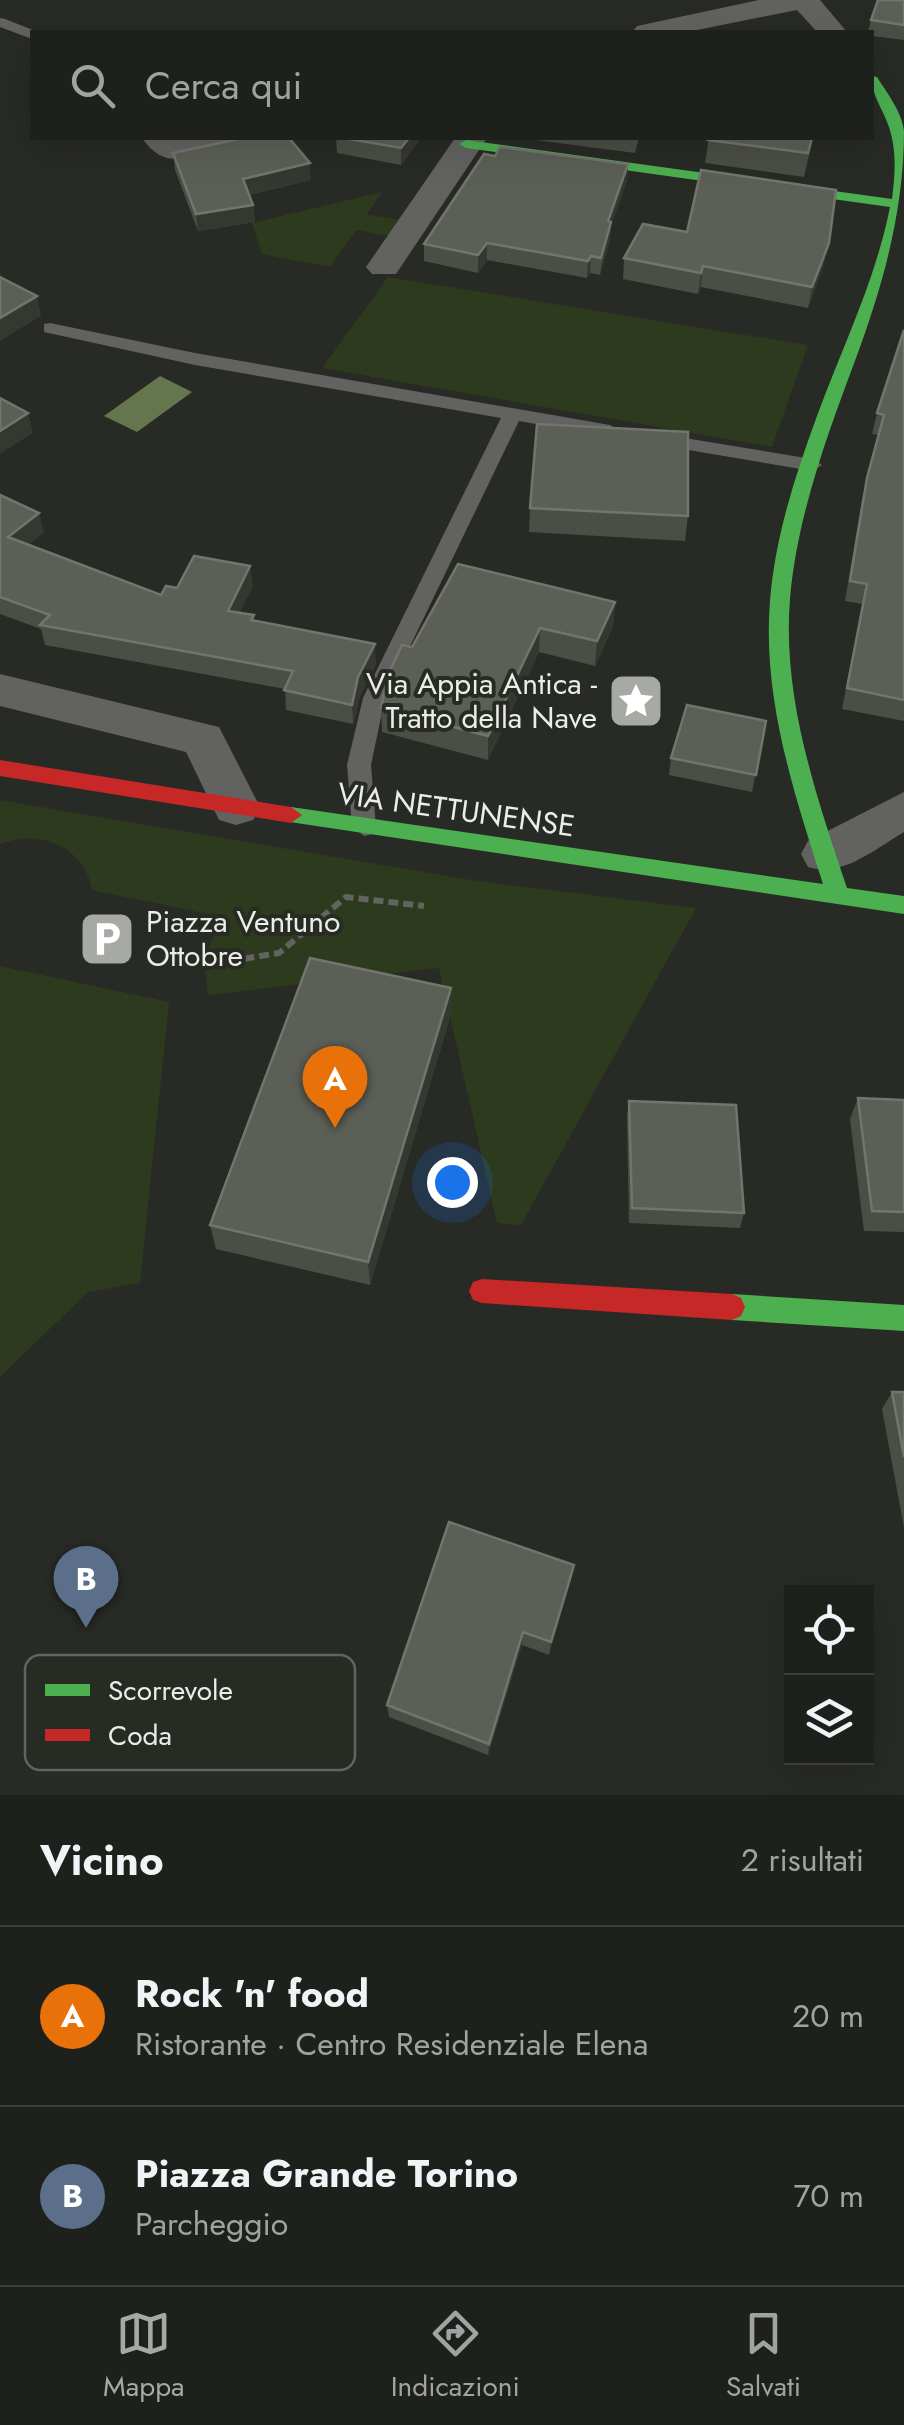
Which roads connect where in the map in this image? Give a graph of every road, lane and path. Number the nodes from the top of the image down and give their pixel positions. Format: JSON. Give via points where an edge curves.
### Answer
{"nodes":[{"id":1,"x":802,"y":0,"type":"edge"},
{"id":2,"x":0,"y":22,"type":"edge"},
{"id":3,"x":658,"y":30,"type":"edge"},
{"id":4,"x":830,"y":30,"type":"edge"},
{"id":5,"x":30,"y":34,"type":"edge"},
{"id":6,"x":874,"y":84,"type":"edge"},
{"id":7,"x":160,"y":140,"type":"edge"},
{"id":8,"x":209,"y":140,"type":"edge"},
{"id":9,"x":469,"y":141,"type":"edge"},
{"id":10,"x":898,"y":204,"type":"junction"},
{"id":11,"x":384,"y":267,"type":"dead end"},
{"id":12,"x":50,"y":328,"type":"dead end"},
{"id":13,"x":512,"y":415,"type":"junction"},
{"id":14,"x":812,"y":465,"type":"junction"},
{"id":15,"x":0,"y":690,"type":"edge"},
{"id":16,"x":0,"y":768,"type":"edge"},
{"id":17,"x":236,"y":807,"type":"junction"},
{"id":18,"x":904,"y":810,"type":"edge"},
{"id":19,"x":364,"y":827,"type":"junction"},
{"id":20,"x":831,"y":875,"type":"junction"},
{"id":21,"x":904,"y":905,"type":"edge"},
{"id":22,"x":424,"y":906,"type":"dead end"},
{"id":23,"x":200,"y":966,"type":"dead end"},
{"id":24,"x":482,"y":1291,"type":"dead end"},
{"id":25,"x":904,"y":1318,"type":"edge"}],
"edges":[{"from":1,"to":3,"type":"street"},
{"from":1,"to":4,"type":"street"},
{"from":2,"to":5,"type":"lane"},
{"from":6,"to":10,"type":"street","via":[[898,127]]},
{"from":7,"to":8,"type":"street","via":[[170,150]]},
{"from":9,"to":10,"type":"street"},
{"from":9,"to":11,"type":"street"},
{"from":10,"to":14,"type":"street"},
{"from":12,"to":13,"type":"lane"},
{"from":13,"to":14,"type":"lane"},
{"from":13,"to":19,"type":"lane","via":[[374,698],[359,765]]},
{"from":14,"to":20,"type":"street","via":[[785,562],[778,641],[798,764]]},
{"from":15,"to":17,"type":"street","via":[[203,739]]},
{"from":16,"to":17,"type":"street","name":"VIA NETTUNENSE"},
{"from":17,"to":19,"type":"street","name":"VIA NETTUNENSE"},
{"from":18,"to":20,"type":"street"},
{"from":19,"to":20,"type":"street","name":"VIA NETTUNENSE"},
{"from":20,"to":21,"type":"street","name":"VIA NETTUNENSE"},
{"from":22,"to":23,"type":"path","via":[[346,896],[279,954]]},
{"from":24,"to":25,"type":"street"}]}
